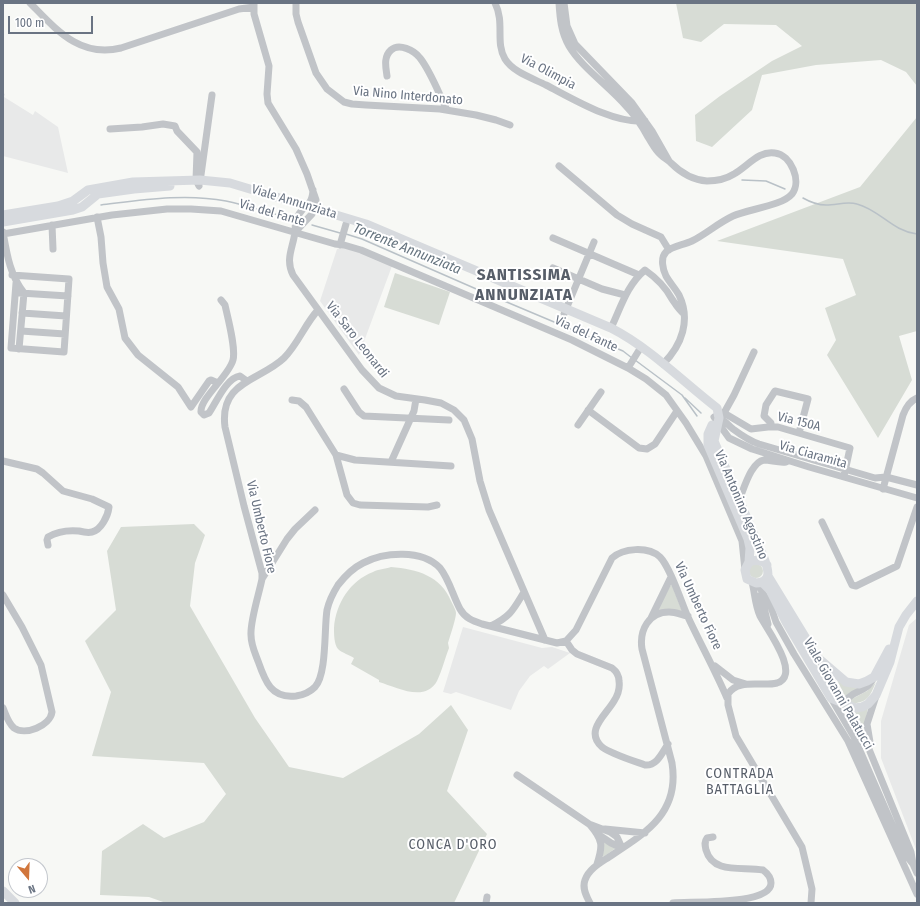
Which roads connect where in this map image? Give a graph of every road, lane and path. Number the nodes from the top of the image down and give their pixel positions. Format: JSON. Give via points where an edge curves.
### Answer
{"nodes":[{"id":1,"x":30,"y":3,"type":"edge"},
{"id":2,"x":296,"y":3,"type":"edge"},
{"id":3,"x":495,"y":3,"type":"edge"},
{"id":4,"x":559,"y":3,"type":"edge"},
{"id":5,"x":564,"y":3,"type":"edge"},
{"id":6,"x":254,"y":5,"type":"edge"},
{"id":7,"x":240,"y":6,"type":"edge"},
{"id":8,"x":595,"y":70,"type":"junction"},
{"id":9,"x":387,"y":76,"type":"dead end"},
{"id":10,"x":212,"y":95,"type":"dead end"},
{"id":11,"x":447,"y":110,"type":"junction"},
{"id":12,"x":641,"y":121,"type":"junction"},
{"id":13,"x":510,"y":125,"type":"dead end"},
{"id":14,"x":110,"y":129,"type":"dead end"},
{"id":15,"x":558,"y":166,"type":"dead end"},
{"id":16,"x":199,"y":183,"type":"junction"},
{"id":17,"x":82,"y":201,"type":"junction"},
{"id":18,"x":309,"y":210,"type":"junction"},
{"id":19,"x":3,"y":215,"type":"edge"},
{"id":20,"x":97,"y":217,"type":"junction"},
{"id":21,"x":3,"y":222,"type":"edge"},
{"id":22,"x":52,"y":225,"type":"junction"},
{"id":23,"x":346,"y":226,"type":"junction"},
{"id":24,"x":365,"y":226,"type":"junction"},
{"id":25,"x":295,"y":232,"type":"junction"},
{"id":26,"x":3,"y":233,"type":"edge"},
{"id":27,"x":553,"y":238,"type":"dead end"},
{"id":28,"x":594,"y":242,"type":"dead end"},
{"id":29,"x":340,"y":243,"type":"junction"},
{"id":30,"x":53,"y":249,"type":"dead end"},
{"id":31,"x":669,"y":250,"type":"junction"},
{"id":32,"x":590,"y":253,"type":"junction"},
{"id":33,"x":553,"y":268,"type":"dead end"},
{"id":34,"x":12,"y":275,"type":"junction"},
{"id":35,"x":639,"y":275,"type":"junction"},
{"id":36,"x":578,"y":280,"type":"junction"},
{"id":37,"x":16,"y":283,"type":"junction"},
{"id":38,"x":16,"y":293,"type":"junction"},
{"id":39,"x":24,"y":293,"type":"junction"},
{"id":40,"x":625,"y":295,"type":"junction"},
{"id":41,"x":68,"y":296,"type":"junction"},
{"id":42,"x":222,"y":300,"type":"dead end"},
{"id":43,"x":318,"y":310,"type":"junction"},
{"id":44,"x":565,"y":311,"type":"junction"},
{"id":45,"x":22,"y":312,"type":"junction"},
{"id":46,"x":684,"y":314,"type":"junction"},
{"id":47,"x":66,"y":316,"type":"junction"},
{"id":48,"x":611,"y":328,"type":"junction"},
{"id":49,"x":21,"y":331,"type":"junction"},
{"id":50,"x":65,"y":334,"type":"junction"},
{"id":51,"x":638,"y":348,"type":"junction"},
{"id":52,"x":19,"y":349,"type":"junction"},
{"id":53,"x":754,"y":352,"type":"dead end"},
{"id":54,"x":663,"y":364,"type":"junction"},
{"id":55,"x":629,"y":366,"type":"junction"},
{"id":56,"x":247,"y":381,"type":"junction"},
{"id":57,"x":218,"y":383,"type":"junction"},
{"id":58,"x":344,"y":389,"type":"dead end"},
{"id":59,"x":600,"y":392,"type":"dead end"},
{"id":60,"x":917,"y":398,"type":"edge"},
{"id":61,"x":416,"y":399,"type":"junction"},
{"id":62,"x":292,"y":400,"type":"dead end"},
{"id":63,"x":588,"y":410,"type":"junction"},
{"id":64,"x":677,"y":411,"type":"junction"},
{"id":65,"x":719,"y":416,"type":"junction"},
{"id":66,"x":411,"y":419,"type":"junction"},
{"id":67,"x":449,"y":420,"type":"dead end"},
{"id":68,"x":578,"y":425,"type":"dead end"},
{"id":69,"x":771,"y":427,"type":"junction"},
{"id":70,"x":799,"y":433,"type":"junction"},
{"id":71,"x":727,"y":436,"type":"junction"},
{"id":72,"x":697,"y":440,"type":"junction"},
{"id":73,"x":714,"y":441,"type":"junction"},
{"id":74,"x":711,"y":454,"type":"junction"},
{"id":75,"x":336,"y":455,"type":"junction"},
{"id":76,"x":3,"y":461,"type":"edge"},
{"id":77,"x":790,"y":461,"type":"junction"},
{"id":78,"x":391,"y":462,"type":"junction"},
{"id":79,"x":451,"y":466,"type":"dead end"},
{"id":80,"x":845,"y":473,"type":"junction"},
{"id":81,"x":886,"y":477,"type":"junction"},
{"id":82,"x":917,"y":485,"type":"edge"},
{"id":83,"x":883,"y":489,"type":"junction"},
{"id":84,"x":917,"y":498,"type":"edge"},
{"id":85,"x":739,"y":500,"type":"junction"},
{"id":86,"x":437,"y":505,"type":"dead end"},
{"id":87,"x":917,"y":507,"type":"edge"},
{"id":88,"x":315,"y":510,"type":"dead end"},
{"id":89,"x":822,"y":522,"type":"dead end"},
{"id":90,"x":48,"y":545,"type":"dead end"},
{"id":91,"x":767,"y":565,"type":"junction"},
{"id":92,"x":747,"y":566,"type":"junction"},
{"id":93,"x":671,"y":577,"type":"junction"},
{"id":94,"x":262,"y":579,"type":"junction"},
{"id":95,"x":759,"y":584,"type":"junction"},
{"id":96,"x":524,"y":592,"type":"junction"},
{"id":97,"x":3,"y":595,"type":"edge"},
{"id":98,"x":917,"y":601,"type":"edge"},
{"id":99,"x":764,"y":605,"type":"junction"},
{"id":100,"x":772,"y":611,"type":"junction"},
{"id":101,"x":688,"y":616,"type":"junction"},
{"id":102,"x":651,"y":618,"type":"junction"},
{"id":103,"x":492,"y":626,"type":"junction"},
{"id":104,"x":768,"y":628,"type":"junction"},
{"id":105,"x":897,"y":634,"type":"junction"},
{"id":106,"x":545,"y":640,"type":"junction"},
{"id":107,"x":566,"y":641,"type":"junction"},
{"id":108,"x":818,"y":658,"type":"junction"},
{"id":109,"x":712,"y":664,"type":"junction"},
{"id":110,"x":874,"y":677,"type":"junction"},
{"id":111,"x":748,"y":684,"type":"junction"},
{"id":112,"x":876,"y":695,"type":"junction"},
{"id":113,"x":727,"y":698,"type":"junction"},
{"id":114,"x":831,"y":698,"type":"junction"},
{"id":115,"x":847,"y":706,"type":"junction"},
{"id":116,"x":3,"y":708,"type":"edge"},
{"id":117,"x":846,"y":724,"type":"junction"},
{"id":118,"x":668,"y":744,"type":"junction"},
{"id":119,"x":872,"y":754,"type":"junction"},
{"id":120,"x":517,"y":775,"type":"dead end"},
{"id":121,"x":600,"y":832,"type":"junction"},
{"id":122,"x":645,"y":833,"type":"junction"},
{"id":123,"x":713,"y":837,"type":"dead end"},
{"id":124,"x":622,"y":848,"type":"junction"},
{"id":125,"x":597,"y":864,"type":"junction"},
{"id":126,"x":913,"y":864,"type":"junction"},
{"id":127,"x":917,"y":873,"type":"edge"},
{"id":128,"x":3,"y":891,"type":"edge"},
{"id":129,"x":917,"y":894,"type":"edge"},
{"id":130,"x":15,"y":903,"type":"edge"},
{"id":131,"x":590,"y":903,"type":"edge"},
{"id":132,"x":673,"y":903,"type":"edge"},
{"id":133,"x":811,"y":903,"type":"edge"}],
"edges":[{"from":1,"to":7,"type":"street","via":[[68,39],[88,48],[103,51],[121,48]]},
{"from":2,"to":11,"type":"street","name":"Via Nino Interdonato","via":[[298,22],[316,73],[334,96],[352,104]]},
{"from":3,"to":12,"type":"street","name":"Via Olimpia","via":[[500,18],[500,45],[510,66],[587,106],[617,117]]},
{"from":4,"to":8,"type":"street","via":[[560,22],[567,42],[579,58]]},
{"from":5,"to":8,"type":"street","via":[[572,40]]},
{"from":6,"to":7,"type":"street"},
{"from":6,"to":18,"type":"street","via":[[269,66],[268,103],[296,149],[307,174],[316,200]]},
{"from":8,"to":12,"type":"street","via":[[632,103]]},
{"from":9,"to":11,"type":"street","via":[[386,59],[389,51],[396,47],[413,51],[420,57]]},
{"from":10,"to":16,"type":"street"},
{"from":11,"to":13,"type":"street","name":"Via Nino Interdonato"},
{"from":12,"to":31,"type":"street","via":[[679,171],[701,180],[714,181],[730,176],[761,155],[771,152],[780,154],[788,160],[794,171],[794,191],[785,199],[733,216],[693,241]]},
{"from":14,"to":16,"type":"street","via":[[173,125],[197,152]]},
{"from":15,"to":31,"type":"street","via":[[617,215],[661,237]]},
{"from":16,"to":17,"type":"main road","name":"Viale Annunziata","via":[[133,182],[88,190]]},
{"from":16,"to":18,"type":"main road","name":"Viale Annunziata","via":[[230,183]]},
{"from":17,"to":19,"type":"main road","name":"Viale Annunziata"},
{"from":17,"to":21,"type":"main road","name":"Viale Annunziata","via":[[73,210]]},
{"from":18,"to":23,"type":"main road","name":"Viale Annunziata"},
{"from":18,"to":24,"type":"main road","name":"Viale Annunziata"},
{"from":18,"to":25,"type":"street"},
{"from":18,"to":25,"type":"street","name":"Via Saro Leonardi","via":[[298,214]]},
{"from":20,"to":22,"type":"street","name":"Via del Fante"},
{"from":20,"to":25,"type":"street","name":"Via del Fante","via":[[167,209],[221,211]]},
{"from":20,"to":57,"type":"street","via":[[102,237],[107,287],[119,309],[123,331],[138,355],[178,387],[191,407],[209,381],[214,380]]},
{"from":22,"to":26,"type":"street","name":"Via del Fante"},
{"from":22,"to":30,"type":"street"},
{"from":23,"to":24,"type":"main road","name":"Viale Annunziata"},
{"from":23,"to":29,"type":"street"},
{"from":24,"to":44,"type":"main road","name":"Viale Annunziata"},
{"from":25,"to":29,"type":"street","name":"Via del Fante"},
{"from":25,"to":43,"type":"street","name":"Via Saro Leonardi","via":[[289,258],[290,271]]},
{"from":26,"to":34,"type":"street"},
{"from":27,"to":32,"type":"street"},
{"from":28,"to":32,"type":"street"},
{"from":29,"to":55,"type":"street","name":"Via del Fante"},
{"from":31,"to":46,"type":"street","via":[[663,257],[664,269],[679,294]]},
{"from":32,"to":35,"type":"street"},
{"from":32,"to":36,"type":"street"},
{"from":33,"to":36,"type":"street"},
{"from":34,"to":37,"type":"street"},
{"from":34,"to":41,"type":"street","via":[[69,279]]},
{"from":35,"to":40,"type":"street"},
{"from":35,"to":46,"type":"street","via":[[646,270],[652,275]]},
{"from":36,"to":40,"type":"street"},
{"from":36,"to":44,"type":"street"},
{"from":37,"to":38,"type":"street"},
{"from":37,"to":39,"type":"street"},
{"from":38,"to":39,"type":"street"},
{"from":38,"to":52,"type":"street","via":[[11,348]]},
{"from":39,"to":41,"type":"street"},
{"from":39,"to":45,"type":"street"},
{"from":40,"to":48,"type":"street"},
{"from":41,"to":47,"type":"street"},
{"from":42,"to":57,"type":"street","via":[[234,357],[229,370]]},
{"from":43,"to":56,"type":"street","name":"Via Umberto Fiore","via":[[283,358]]},
{"from":43,"to":61,"type":"street","name":"Via Saro Leonardi","via":[[374,383],[390,394]]},
{"from":44,"to":48,"type":"main road","name":"Viale Annunziata"},
{"from":44,"to":51,"type":"main road","name":"Viale Annunziata"},
{"from":45,"to":47,"type":"street"},
{"from":45,"to":49,"type":"street"},
{"from":46,"to":54,"type":"street","via":[[680,341]]},
{"from":47,"to":50,"type":"street"},
{"from":48,"to":51,"type":"main road","name":"Viale Annunziata"},
{"from":49,"to":50,"type":"street"},
{"from":49,"to":52,"type":"street"},
{"from":50,"to":52,"type":"street","via":[[64,352]]},
{"from":51,"to":54,"type":"main road","name":"Viale Annunziata"},
{"from":51,"to":55,"type":"street"},
{"from":53,"to":65,"type":"street","via":[[734,395]]},
{"from":54,"to":65,"type":"main road","name":"Viale Annunziata","via":[[707,400],[713,412]]},
{"from":55,"to":64,"type":"street","name":"Via del Fante","via":[[666,395]]},
{"from":56,"to":57,"type":"street","via":[[240,376],[234,378],[220,394],[209,413],[204,415],[201,407]]},
{"from":56,"to":94,"type":"street","name":"Via Umberto Fiore","via":[[229,399],[225,410],[225,422],[261,566]]},
{"from":58,"to":66,"type":"street","via":[[364,416]]},
{"from":59,"to":63,"type":"street"},
{"from":60,"to":81,"type":"street","via":[[906,408]]},
{"from":61,"to":66,"type":"street"},
{"from":61,"to":96,"type":"street","name":"Via Saro Leonardi","via":[[448,406],[467,425],[489,510]]},
{"from":62,"to":75,"type":"street","via":[[302,403],[306,408]]},
{"from":63,"to":64,"type":"street","via":[[639,448],[647,450],[655,444]]},
{"from":63,"to":68,"type":"street"},
{"from":64,"to":72,"type":"street","name":"Via del Fante"},
{"from":65,"to":69,"type":"street","name":"Via 150A","via":[[751,429]]},
{"from":65,"to":71,"type":"street","name":"Via Ciaramita"},
{"from":65,"to":73,"type":"main road","name":"Via Antonino Agostino"},
{"from":65,"to":74,"type":"main road","name":"Via Antonino Agostino","via":[[707,438]]},
{"from":65,"to":80,"type":"street","name":"Via Ciaramita","via":[[743,436],[760,444]]},
{"from":66,"to":67,"type":"street"},
{"from":66,"to":78,"type":"street"},
{"from":69,"to":70,"type":"street","name":"Via 150A"},
{"from":69,"to":70,"type":"street","via":[[771,423],[764,416],[766,405],[775,391],[808,399]]},
{"from":70,"to":80,"type":"street","name":"Via 150A","via":[[850,448]]},
{"from":71,"to":73,"type":"street","via":[[718,436]]},
{"from":71,"to":77,"type":"street","name":"Via Ciaramita","via":[[752,449]]},
{"from":72,"to":74,"type":"street"},
{"from":72,"to":92,"type":"street","name":"Via del Fante","via":[[742,540]]},
{"from":73,"to":85,"type":"main road","name":"Via Antonino Agostino"},
{"from":74,"to":92,"type":"main road","name":"Via Antonino Agostino","via":[[748,539],[750,548]]},
{"from":75,"to":78,"type":"street","via":[[355,460]]},
{"from":75,"to":86,"type":"street","via":[[347,495],[353,503],[428,507]]},
{"from":76,"to":90,"type":"street","via":[[37,469],[63,491],[109,507],[104,522],[95,531],[59,532],[48,537]]},
{"from":77,"to":80,"type":"street","name":"Via Ciaramita"},
{"from":77,"to":85,"type":"street","via":[[781,463],[763,460],[756,464]]},
{"from":78,"to":79,"type":"street"},
{"from":80,"to":81,"type":"street","name":"Via Ciaramita","via":[[875,478]]},
{"from":80,"to":83,"type":"street","name":"Via Ciaramita"},
{"from":81,"to":82,"type":"street","name":"Via Ciaramita"},
{"from":81,"to":83,"type":"street"},
{"from":83,"to":84,"type":"street","name":"Via Ciaramita"},
{"from":85,"to":91,"type":"main road","name":"Via Antonino Agostino"},
{"from":87,"to":89,"type":"street","via":[[897,566],[856,586],[852,585]]},
{"from":88,"to":94,"type":"street","via":[[294,529]]},
{"from":91,"to":92,"type":"main road","via":[[761,560],[753,560]]},
{"from":91,"to":95,"type":"main road","via":[[768,569]]},
{"from":92,"to":95,"type":"main road","via":[[747,579]]},
{"from":93,"to":101,"type":"street","name":"Via Umberto Fiore"},
{"from":93,"to":102,"type":"street"},
{"from":93,"to":107,"type":"street","name":"Via Umberto Fiore","via":[[665,562],[653,552],[628,550],[616,555],[609,562],[576,630]]},
{"from":94,"to":103,"type":"street","name":"Via Umberto Fiore","via":[[252,626],[252,642],[267,682],[273,690],[284,696],[301,695],[316,686],[321,673],[326,618],[332,596],[349,573],[371,560],[405,555],[429,560],[443,572],[462,613],[470,620]]},
{"from":95,"to":99,"type":"street","via":[[758,600]]},
{"from":95,"to":100,"type":"street"},
{"from":95,"to":104,"type":"street","via":[[754,596]]},
{"from":95,"to":108,"type":"main road","name":"Viale Giovanni Palatucci"},
{"from":95,"to":114,"type":"main road","name":"Viale Giovanni Palatucci","via":[[770,590]]},
{"from":96,"to":103,"type":"street","via":[[508,617]]},
{"from":96,"to":106,"type":"street","name":"Via Saro Leonardi"},
{"from":97,"to":116,"type":"street","via":[[41,664],[52,712],[50,719],[44,724],[20,731],[12,726]]},
{"from":98,"to":105,"type":"main road","via":[[906,615]]},
{"from":99,"to":100,"type":"street"},
{"from":99,"to":104,"type":"street"},
{"from":100,"to":129,"type":"street","via":[[794,654],[848,741]]},
{"from":101,"to":102,"type":"street","via":[[667,612]]},
{"from":101,"to":109,"type":"street","name":"Via Umberto Fiore"},
{"from":102,"to":118,"type":"street","via":[[644,627],[641,643]]},
{"from":103,"to":106,"type":"street","name":"Via Umberto Fiore"},
{"from":104,"to":111,"type":"street","via":[[785,664],[786,675],[775,683]]},
{"from":105,"to":110,"type":"main road"},
{"from":105,"to":112,"type":"main road","via":[[890,662]]},
{"from":106,"to":107,"type":"street","name":"Via Umberto Fiore","via":[[557,643]]},
{"from":107,"to":118,"type":"street","via":[[577,654],[608,665],[615,670],[619,678],[616,697],[596,730],[597,739],[602,747],[649,766],[656,762]]},
{"from":108,"to":110,"type":"main road","via":[[841,679],[851,683],[862,683]]},
{"from":108,"to":115,"type":"street","name":"Viale Giovanni Palatucci"},
{"from":109,"to":111,"type":"street","name":"Via Umberto Fiore","via":[[733,680]]},
{"from":109,"to":113,"type":"street","name":"Via Umberto Fiore"},
{"from":110,"to":115,"type":"street","via":[[867,688],[850,695]]},
{"from":111,"to":113,"type":"street","via":[[734,688]]},
{"from":112,"to":115,"type":"main road","via":[[862,707]]},
{"from":112,"to":119,"type":"street","via":[[867,724]]},
{"from":113,"to":133,"type":"street","name":"Via Umberto Fiore","via":[[736,736],[802,847],[813,893]]},
{"from":114,"to":115,"type":"main road"},
{"from":114,"to":117,"type":"street","name":"Viale Giovanni Palatucci"},
{"from":115,"to":117,"type":"street"},
{"from":115,"to":119,"type":"street","name":"Viale Giovanni Palatucci"},
{"from":117,"to":126,"type":"street","name":"Viale Giovanni Palatucci","via":[[905,854]]},
{"from":118,"to":122,"type":"street","via":[[673,768],[672,793],[662,814]]},
{"from":119,"to":126,"type":"street","name":"Viale Giovanni Palatucci","via":[[911,852]]},
{"from":120,"to":121,"type":"street"},
{"from":121,"to":122,"type":"street"},
{"from":121,"to":124,"type":"street","via":[[611,843]]},
{"from":121,"to":125,"type":"street","via":[[601,847]]},
{"from":122,"to":124,"type":"street"},
{"from":123,"to":132,"type":"street","via":[[707,838],[705,844],[712,861],[724,868],[763,870],[770,878],[768,890],[737,900]]},
{"from":124,"to":125,"type":"street"},
{"from":125,"to":131,"type":"street","via":[[584,884]]},
{"from":126,"to":127,"type":"street","name":"Viale Giovanni Palatucci"},
{"from":128,"to":130,"type":"main road"}]}
